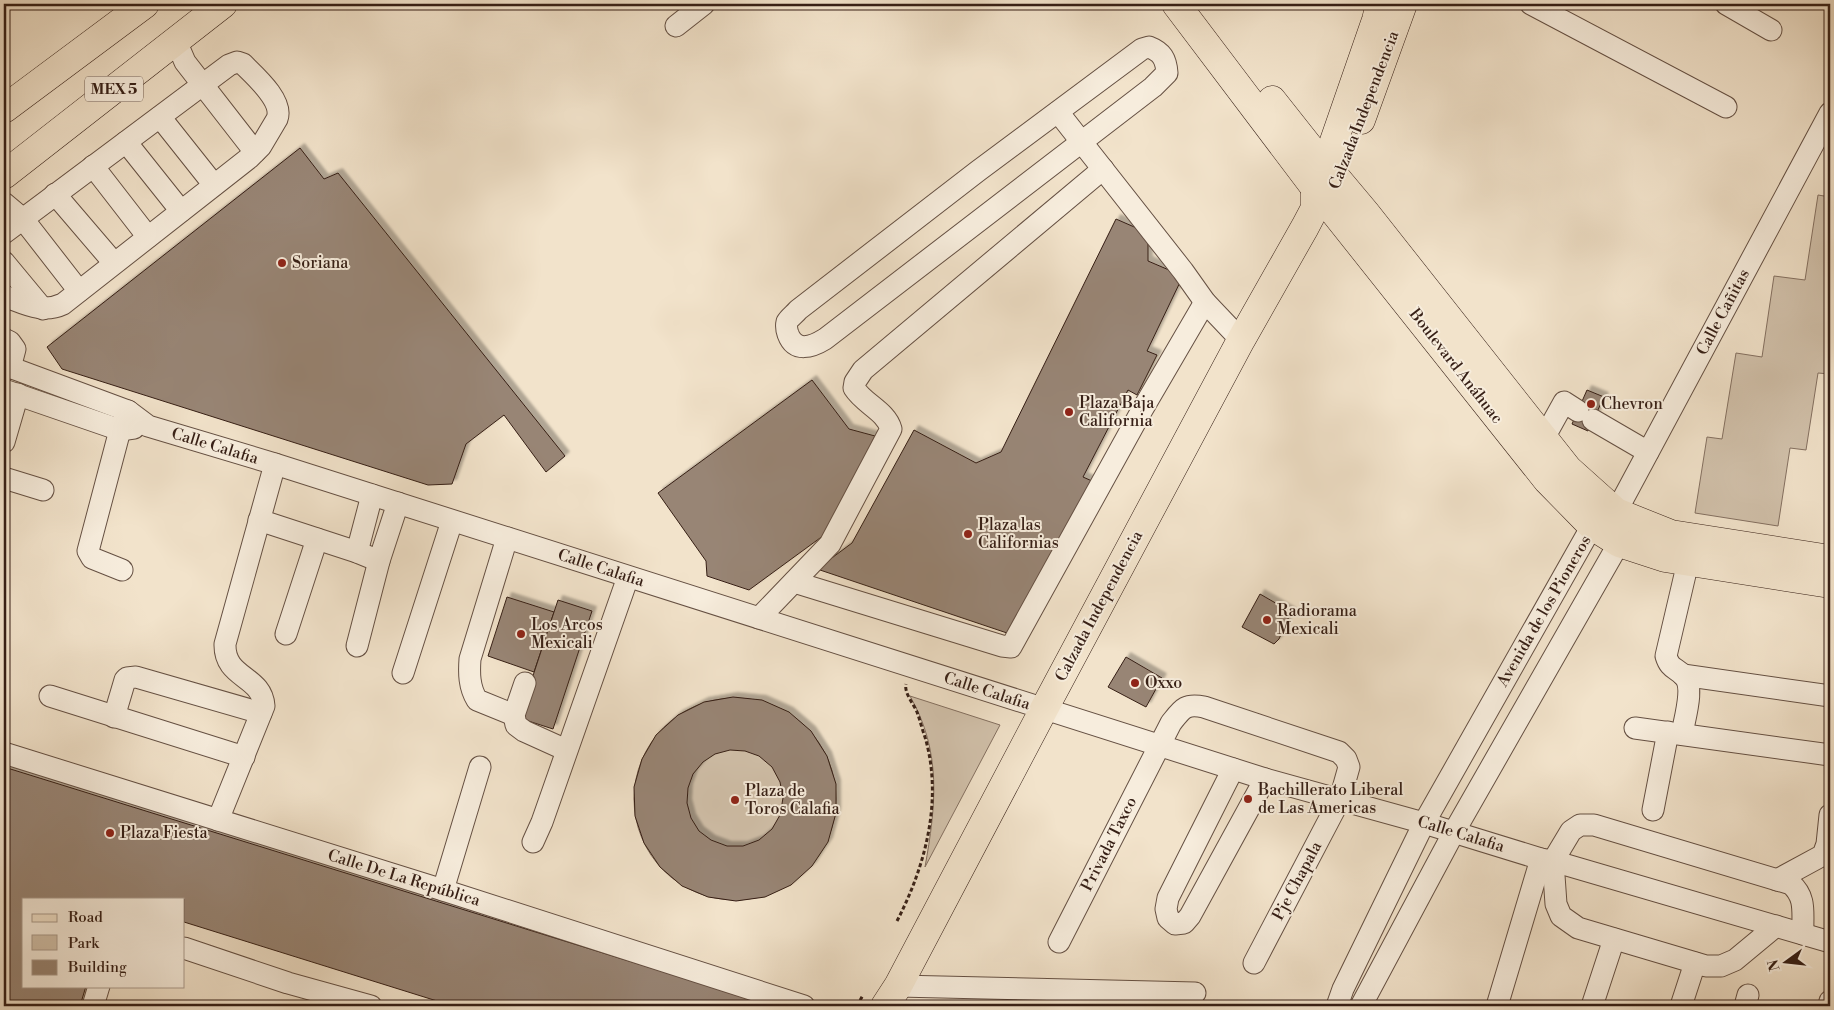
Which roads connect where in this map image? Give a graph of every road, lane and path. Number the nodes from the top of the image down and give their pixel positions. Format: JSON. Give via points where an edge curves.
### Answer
{"nodes":[{"id":1,"x":145,"y":4,"type":"edge"},
{"id":2,"x":223,"y":4,"type":"edge"},
{"id":3,"x":704,"y":4,"type":"edge"},
{"id":4,"x":1176,"y":4,"type":"edge"},
{"id":5,"x":1194,"y":4,"type":"edge"},
{"id":6,"x":1380,"y":4,"type":"edge"},
{"id":7,"x":1403,"y":4,"type":"edge"},
{"id":8,"x":1532,"y":4,"type":"edge"},
{"id":9,"x":1726,"y":4,"type":"edge"},
{"id":10,"x":676,"y":26,"type":"dead end"},
{"id":11,"x":1771,"y":30,"type":"dead end"},
{"id":12,"x":176,"y":41,"type":"junction"},
{"id":13,"x":202,"y":85,"type":"junction"},
{"id":14,"x":1726,"y":107,"type":"dead end"},
{"id":15,"x":4,"y":109,"type":"edge"},
{"id":16,"x":1058,"y":112,"type":"junction"},
{"id":17,"x":1830,"y":113,"type":"edge"},
{"id":18,"x":160,"y":116,"type":"junction"},
{"id":19,"x":126,"y":142,"type":"junction"},
{"id":20,"x":1081,"y":142,"type":"junction"},
{"id":21,"x":255,"y":152,"type":"junction"},
{"id":22,"x":93,"y":166,"type":"junction"},
{"id":23,"x":1103,"y":170,"type":"junction"},
{"id":24,"x":4,"y":175,"type":"edge"},
{"id":25,"x":214,"y":186,"type":"junction"},
{"id":26,"x":1324,"y":189,"type":"junction"},
{"id":27,"x":55,"y":194,"type":"junction"},
{"id":28,"x":4,"y":203,"type":"edge"},
{"id":29,"x":182,"y":211,"type":"junction"},
{"id":30,"x":23,"y":219,"type":"junction"},
{"id":31,"x":4,"y":233,"type":"edge"},
{"id":32,"x":148,"y":237,"type":"junction"},
{"id":33,"x":4,"y":262,"type":"edge"},
{"id":34,"x":114,"y":263,"type":"junction"},
{"id":35,"x":80,"y":291,"type":"junction"},
{"id":36,"x":4,"y":296,"type":"edge"},
{"id":37,"x":1205,"y":302,"type":"junction"},
{"id":38,"x":43,"y":309,"type":"junction"},
{"id":39,"x":4,"y":339,"type":"edge"},
{"id":40,"x":1241,"y":340,"type":"junction"},
{"id":41,"x":7,"y":366,"type":"edge"},
{"id":42,"x":11,"y":392,"type":"edge"},
{"id":43,"x":124,"y":421,"type":"junction"},
{"id":44,"x":1544,"y":438,"type":"junction"},
{"id":45,"x":4,"y":442,"type":"edge"},
{"id":46,"x":1648,"y":452,"type":"junction"},
{"id":47,"x":275,"y":464,"type":"junction"},
{"id":48,"x":4,"y":478,"type":"edge"},
{"id":49,"x":43,"y":490,"type":"dead end"},
{"id":50,"x":372,"y":495,"type":"junction"},
{"id":51,"x":398,"y":503,"type":"junction"},
{"id":52,"x":1616,"y":512,"type":"junction"},
{"id":53,"x":259,"y":520,"type":"junction"},
{"id":54,"x":452,"y":521,"type":"junction"},
{"id":55,"x":1592,"y":526,"type":"junction"},
{"id":56,"x":507,"y":538,"type":"junction"},
{"id":57,"x":317,"y":539,"type":"junction"},
{"id":58,"x":1619,"y":543,"type":"junction"},
{"id":59,"x":357,"y":552,"type":"junction"},
{"id":60,"x":1830,"y":559,"type":"edge"},
{"id":61,"x":379,"y":561,"type":"junction"},
{"id":62,"x":1688,"y":562,"type":"junction"},
{"id":63,"x":122,"y":570,"type":"dead end"},
{"id":64,"x":628,"y":577,"type":"junction"},
{"id":65,"x":794,"y":582,"type":"junction"},
{"id":66,"x":1830,"y":584,"type":"edge"},
{"id":67,"x":759,"y":618,"type":"junction"},
{"id":68,"x":286,"y":634,"type":"dead end"},
{"id":69,"x":357,"y":646,"type":"dead end"},
{"id":70,"x":910,"y":666,"type":"junction"},
{"id":71,"x":404,"y":674,"type":"dead end"},
{"id":72,"x":1683,"y":675,"type":"junction"},
{"id":73,"x":525,"y":683,"type":"dead end"},
{"id":74,"x":50,"y":696,"type":"dead end"},
{"id":75,"x":1830,"y":696,"type":"edge"},
{"id":76,"x":1044,"y":709,"type":"junction"},
{"id":77,"x":261,"y":713,"type":"junction"},
{"id":78,"x":514,"y":715,"type":"junction"},
{"id":79,"x":114,"y":717,"type":"junction"},
{"id":80,"x":1635,"y":728,"type":"dead end"},
{"id":81,"x":1675,"y":733,"type":"junction"},
{"id":82,"x":1159,"y":745,"type":"junction"},
{"id":83,"x":566,"y":750,"type":"junction"},
{"id":84,"x":4,"y":753,"type":"edge"},
{"id":85,"x":1830,"y":755,"type":"edge"},
{"id":86,"x":244,"y":757,"type":"junction"},
{"id":87,"x":480,"y":767,"type":"dead end"},
{"id":88,"x":1233,"y":769,"type":"junction"},
{"id":89,"x":1265,"y":779,"type":"junction"},
{"id":90,"x":1340,"y":799,"type":"junction"},
{"id":91,"x":1653,"y":810,"type":"dead end"},
{"id":92,"x":1830,"y":815,"type":"edge"},
{"id":93,"x":218,"y":820,"type":"junction"},
{"id":94,"x":1424,"y":822,"type":"junction"},
{"id":95,"x":1454,"y":832,"type":"junction"},
{"id":96,"x":533,"y":842,"type":"dead end"},
{"id":97,"x":1547,"y":860,"type":"junction"},
{"id":98,"x":1777,"y":880,"type":"junction"},
{"id":99,"x":443,"y":890,"type":"junction"},
{"id":100,"x":897,"y":921,"type":"dead end"},
{"id":101,"x":1776,"y":926,"type":"junction"},
{"id":102,"x":1803,"y":934,"type":"junction"},
{"id":103,"x":1614,"y":939,"type":"junction"},
{"id":104,"x":1059,"y":942,"type":"dead end"},
{"id":105,"x":1830,"y":942,"type":"edge"},
{"id":106,"x":185,"y":948,"type":"edge"},
{"id":107,"x":1695,"y":962,"type":"junction"},
{"id":108,"x":1254,"y":963,"type":"dead end"},
{"id":109,"x":99,"y":988,"type":"edge"},
{"id":110,"x":1195,"y":993,"type":"dead end"},
{"id":111,"x":882,"y":996,"type":"edge"},
{"id":112,"x":1094,"y":998,"type":"edge"},
{"id":113,"x":1830,"y":1001,"type":"edge"},
{"id":114,"x":93,"y":1006,"type":"edge"},
{"id":115,"x":367,"y":1006,"type":"edge"},
{"id":116,"x":804,"y":1006,"type":"edge"},
{"id":117,"x":857,"y":1006,"type":"edge"},
{"id":118,"x":1337,"y":1006,"type":"edge"},
{"id":119,"x":1362,"y":1006,"type":"edge"},
{"id":120,"x":1498,"y":1006,"type":"edge"},
{"id":121,"x":1592,"y":1006,"type":"edge"},
{"id":122,"x":1681,"y":1006,"type":"edge"},
{"id":123,"x":1829,"y":1006,"type":"edge"}],
"edges":[{"from":1,"to":15,"type":"main road","number":"MEX 5"},
{"from":2,"to":12,"type":"main road","number":"MEX 5"},
{"from":3,"to":10,"type":"street"},
{"from":4,"to":26,"type":"main road","name":"Boulevard Anáhuac"},
{"from":5,"to":26,"type":"main road","name":"Boulevard Anáhuac"},
{"from":6,"to":26,"type":"main road","name":"Calzada Independencia"},
{"from":7,"to":26,"type":"main road","name":"Calzada Independencia"},
{"from":8,"to":14,"type":"street"},
{"from":9,"to":11,"type":"street"},
{"from":12,"to":13,"type":"street","via":[[185,62]]},
{"from":12,"to":24,"type":"main road","number":"MEX 5"},
{"from":13,"to":18,"type":"street"},
{"from":13,"to":21,"type":"street"},
{"from":13,"to":21,"type":"street","via":[[237,62],[243,64],[274,98],[279,114]]},
{"from":16,"to":20,"type":"street"},
{"from":16,"to":20,"type":"street","via":[[1142,49],[1158,50],[1163,56],[1167,73],[1163,78]]},
{"from":16,"to":20,"type":"street","via":[[798,310],[788,322],[791,340],[802,347],[825,340]]},
{"from":17,"to":46,"type":"street","name":"Calle Cañitas"},
{"from":18,"to":19,"type":"street"},
{"from":18,"to":25,"type":"street"},
{"from":19,"to":22,"type":"street"},
{"from":19,"to":29,"type":"street"},
{"from":20,"to":23,"type":"street"},
{"from":21,"to":25,"type":"street"},
{"from":22,"to":27,"type":"street"},
{"from":22,"to":32,"type":"street"},
{"from":23,"to":37,"type":"street"},
{"from":23,"to":65,"type":"street","via":[[863,370],[854,388],[859,396],[889,420],[891,429],[837,534]]},
{"from":25,"to":29,"type":"street"},
{"from":26,"to":40,"type":"main road","name":"Calzada Independencia","via":[[1296,247]]},
{"from":26,"to":44,"type":"main road","name":"Boulevard Anáhuac"},
{"from":26,"to":55,"type":"main road","name":"Boulevard Anáhuac","via":[[1546,480]]},
{"from":27,"to":30,"type":"street"},
{"from":27,"to":34,"type":"street"},
{"from":28,"to":30,"type":"street"},
{"from":29,"to":32,"type":"street"},
{"from":30,"to":31,"type":"street"},
{"from":30,"to":35,"type":"street"},
{"from":32,"to":34,"type":"street"},
{"from":33,"to":38,"type":"street"},
{"from":34,"to":35,"type":"street"},
{"from":35,"to":38,"type":"street","via":[[63,304]]},
{"from":36,"to":38,"type":"street"},
{"from":37,"to":40,"type":"street"},
{"from":37,"to":65,"type":"street","via":[[1011,647]]},
{"from":39,"to":41,"type":"street","via":[[15,349]]},
{"from":40,"to":76,"type":"main road","name":"Calzada Independencia"},
{"from":41,"to":43,"type":"street","name":"Calle Calafia"},
{"from":42,"to":43,"type":"street","name":"Calle Calafia"},
{"from":42,"to":45,"type":"street"},
{"from":43,"to":47,"type":"street","name":"Calle Calafia"},
{"from":43,"to":63,"type":"street","via":[[88,552],[92,558]]},
{"from":44,"to":46,"type":"street","via":[[1564,402]]},
{"from":44,"to":52,"type":"main road","name":"Boulevard Anáhuac","via":[[1568,468]]},
{"from":46,"to":52,"type":"street","name":"Calle Cañitas"},
{"from":47,"to":50,"type":"street","name":"Calle Calafia"},
{"from":47,"to":53,"type":"street"},
{"from":48,"to":49,"type":"street"},
{"from":50,"to":51,"type":"street","name":"Calle Calafia"},
{"from":50,"to":59,"type":"street"},
{"from":51,"to":54,"type":"street","name":"Calle Calafia"},
{"from":51,"to":61,"type":"street"},
{"from":52,"to":55,"type":"street","name":"Avenida de los Pioneros"},
{"from":52,"to":58,"type":"street","name":"Avenida de los Pioneros"},
{"from":52,"to":60,"type":"main road","name":"Boulevard Anáhuac","via":[[1672,534]]},
{"from":53,"to":57,"type":"street"},
{"from":53,"to":77,"type":"street","via":[[228,628],[224,654],[232,668],[261,693],[264,706]]},
{"from":54,"to":56,"type":"street","name":"Calle Calafia"},
{"from":54,"to":71,"type":"street"},
{"from":55,"to":58,"type":"main road","name":"Boulevard Anáhuac"},
{"from":55,"to":94,"type":"street","name":"Avenida de los Pioneros"},
{"from":56,"to":64,"type":"street","name":"Calle Calafia"},
{"from":56,"to":78,"type":"street","via":[[470,658],[469,675],[477,700]]},
{"from":57,"to":59,"type":"street"},
{"from":57,"to":68,"type":"street"},
{"from":58,"to":62,"type":"main road","name":"Boulevard Anáhuac"},
{"from":58,"to":95,"type":"street","name":"Avenida de los Pioneros"},
{"from":59,"to":61,"type":"street"},
{"from":61,"to":69,"type":"street"},
{"from":62,"to":66,"type":"main road","name":"Boulevard Anáhuac"},
{"from":62,"to":72,"type":"street","via":[[1666,656],[1675,671]]},
{"from":64,"to":67,"type":"street","name":"Calle Calafia"},
{"from":64,"to":83,"type":"street"},
{"from":65,"to":67,"type":"street"},
{"from":67,"to":70,"type":"street","name":"Calle Calafia"},
{"from":70,"to":76,"type":"street","name":"Calle Calafia"},
{"from":70,"to":100,"type":"path","via":[[905,688],[917,712],[927,746],[933,792],[923,854],[910,896]]},
{"from":72,"to":75,"type":"street"},
{"from":72,"to":81,"type":"street","via":[[1689,696]]},
{"from":73,"to":78,"type":"street"},
{"from":74,"to":79,"type":"street"},
{"from":76,"to":82,"type":"street","name":"Calle Calafia"},
{"from":76,"to":111,"type":"main road","name":"Calzada Independencia"},
{"from":77,"to":79,"type":"street","via":[[130,677],[125,680]]},
{"from":77,"to":86,"type":"street"},
{"from":78,"to":83,"type":"street","via":[[520,729]]},
{"from":79,"to":86,"type":"street"},
{"from":80,"to":81,"type":"street"},
{"from":81,"to":85,"type":"street"},
{"from":81,"to":91,"type":"street"},
{"from":82,"to":88,"type":"street","name":"Calle Calafia"},
{"from":82,"to":90,"type":"street","name":"Privada Taxco","via":[[1183,708],[1192,704],[1204,707],[1339,752],[1349,767]]},
{"from":82,"to":104,"type":"street","name":"Privada Taxco"},
{"from":83,"to":96,"type":"street"},
{"from":84,"to":93,"type":"street","name":"Calle De La República"},
{"from":86,"to":93,"type":"street"},
{"from":87,"to":99,"type":"street"},
{"from":88,"to":89,"type":"street","name":"Calle Calafia"},
{"from":88,"to":89,"type":"street","via":[[1168,898],[1168,918],[1175,924],[1184,923],[1190,916]]},
{"from":89,"to":90,"type":"street","name":"Calle Calafia"},
{"from":90,"to":94,"type":"street","name":"Calle Calafia"},
{"from":90,"to":108,"type":"street","name":"Pje Chapala"},
{"from":92,"to":98,"type":"street","via":[[1823,855]]},
{"from":93,"to":99,"type":"street","name":"Calle De La República"},
{"from":94,"to":95,"type":"street","name":"Calle Calafia"},
{"from":94,"to":118,"type":"street","name":"Avenida de los Pioneros"},
{"from":95,"to":97,"type":"street","name":"Calle Calafia"},
{"from":95,"to":119,"type":"street","name":"Avenida de los Pioneros"},
{"from":97,"to":98,"type":"street","via":[[1571,830],[1580,825],[1594,825]]},
{"from":97,"to":101,"type":"street","name":"Calle Calafia"},
{"from":97,"to":103,"type":"street","via":[[1561,916],[1578,928]]},
{"from":97,"to":120,"type":"street"},
{"from":98,"to":102,"type":"street","via":[[1790,884],[1802,897]]},
{"from":99,"to":116,"type":"street","name":"Calle De La República"},
{"from":101,"to":102,"type":"street","name":"Calle Calafia"},
{"from":101,"to":107,"type":"street","via":[[1735,960],[1721,966]]},
{"from":102,"to":105,"type":"street","name":"Calle Calafia"},
{"from":103,"to":107,"type":"street"},
{"from":103,"to":121,"type":"street"},
{"from":106,"to":115,"type":"street"},
{"from":107,"to":122,"type":"street"},
{"from":109,"to":114,"type":"street"},
{"from":110,"to":112,"type":"street"},
{"from":111,"to":112,"type":"street"},
{"from":111,"to":117,"type":"path"},
{"from":113,"to":123,"type":"street"}]}
